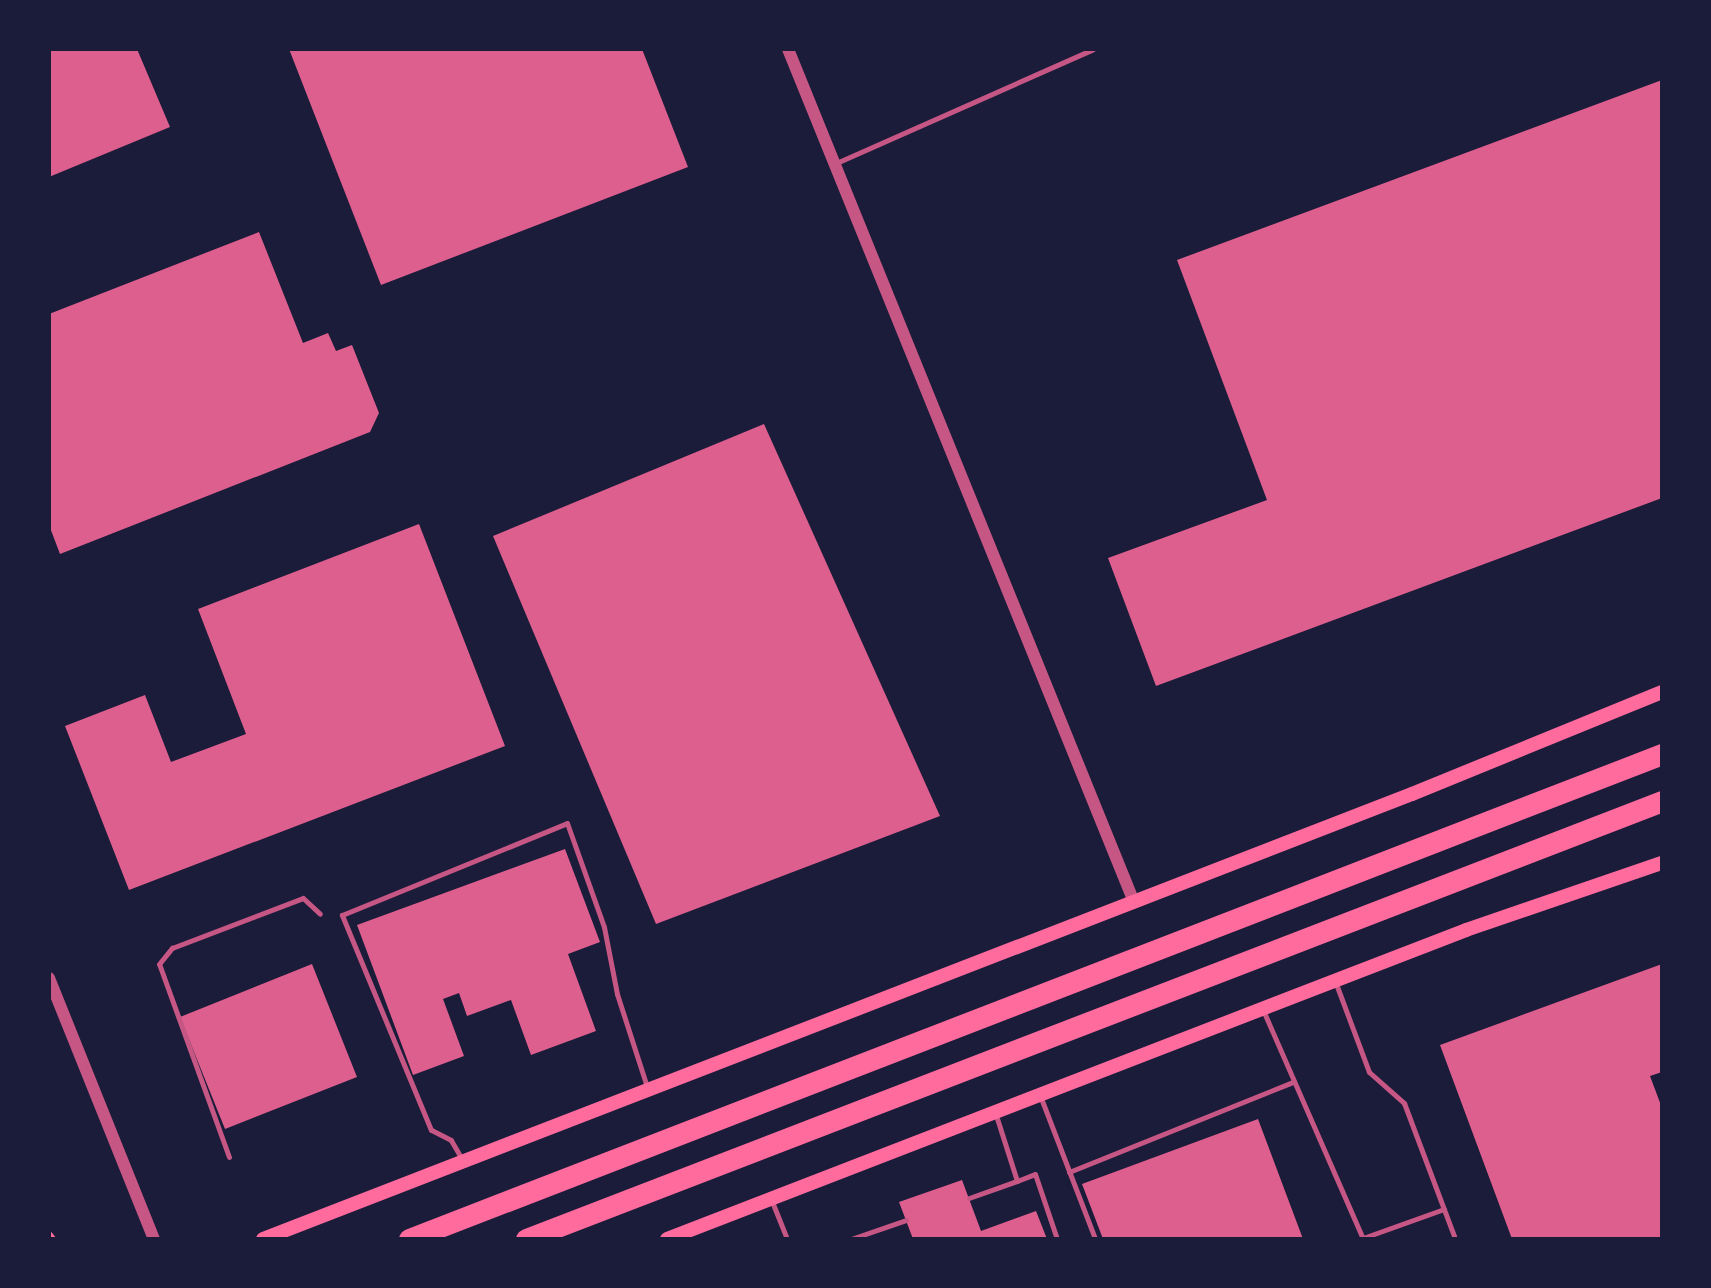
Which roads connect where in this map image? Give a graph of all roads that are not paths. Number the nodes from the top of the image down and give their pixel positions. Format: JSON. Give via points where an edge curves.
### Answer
{"nodes":[{"id":1,"x":789,"y":49,"type":"edge"},
{"id":2,"x":1093,"y":49,"type":"edge"},
{"id":3,"x":834,"y":164,"type":"junction"},
{"id":4,"x":1662,"y":692,"type":"edge"},
{"id":5,"x":1662,"y":754,"type":"edge"},
{"id":6,"x":1662,"y":801,"type":"edge"},
{"id":7,"x":1662,"y":863,"type":"edge"},
{"id":8,"x":1134,"y":902,"type":"junction"},
{"id":9,"x":320,"y":914,"type":"dead end"},
{"id":10,"x":49,"y":978,"type":"edge"},
{"id":11,"x":1335,"y":981,"type":"junction"},
{"id":12,"x":1263,"y":1010,"type":"junction"},
{"id":13,"x":1293,"y":1082,"type":"junction"},
{"id":14,"x":649,"y":1090,"type":"junction"},
{"id":15,"x":1040,"y":1095,"type":"junction"},
{"id":16,"x":994,"y":1110,"type":"junction"},
{"id":17,"x":229,"y":1157,"type":"dead end"},
{"id":18,"x":463,"y":1162,"type":"junction"},
{"id":19,"x":1069,"y":1172,"type":"junction"},
{"id":20,"x":1017,"y":1181,"type":"junction"},
{"id":21,"x":969,"y":1198,"type":"dead end"},
{"id":22,"x":771,"y":1199,"type":"junction"},
{"id":23,"x":1444,"y":1209,"type":"junction"},
{"id":24,"x":906,"y":1220,"type":"dead end"},
{"id":25,"x":1093,"y":1238,"type":"edge"},
{"id":26,"x":1363,"y":1238,"type":"edge"},
{"id":27,"x":154,"y":1239,"type":"edge"},
{"id":28,"x":263,"y":1239,"type":"edge"},
{"id":29,"x":409,"y":1239,"type":"edge"},
{"id":30,"x":526,"y":1239,"type":"edge"},
{"id":31,"x":667,"y":1239,"type":"edge"},
{"id":32,"x":787,"y":1239,"type":"edge"},
{"id":33,"x":851,"y":1239,"type":"edge"},
{"id":34,"x":1057,"y":1239,"type":"edge"},
{"id":35,"x":1455,"y":1239,"type":"edge"}],
"edges":[{"from":1,"to":3,"type":"street"},
{"from":2,"to":3,"type":"lane"},
{"from":3,"to":8,"type":"street"},
{"from":4,"to":8,"type":"main road"},
{"from":5,"to":29,"type":"highway"},
{"from":6,"to":30,"type":"highway"},
{"from":7,"to":11,"type":"main road","via":[[1466,930]]},
{"from":8,"to":14,"type":"main road"},
{"from":9,"to":17,"type":"lane","via":[[303,898],[172,948],[159,964]]},
{"from":10,"to":27,"type":"street"},
{"from":11,"to":12,"type":"main road"},
{"from":11,"to":23,"type":"lane","via":[[1368,1072],[1404,1103]]},
{"from":12,"to":13,"type":"lane"},
{"from":12,"to":15,"type":"main road"},
{"from":13,"to":19,"type":"lane"},
{"from":13,"to":26,"type":"lane"},
{"from":14,"to":18,"type":"main road"},
{"from":14,"to":18,"type":"lane","via":[[617,994],[604,927],[566,823],[342,915],[431,1130],[451,1140]]},
{"from":15,"to":16,"type":"main road"},
{"from":15,"to":19,"type":"lane"},
{"from":16,"to":20,"type":"lane"},
{"from":16,"to":22,"type":"main road"},
{"from":18,"to":28,"type":"main road"},
{"from":19,"to":25,"type":"lane"},
{"from":20,"to":21,"type":"lane"},
{"from":20,"to":34,"type":"lane","via":[[1035,1174]]},
{"from":22,"to":31,"type":"main road"},
{"from":22,"to":32,"type":"lane"},
{"from":23,"to":26,"type":"lane"},
{"from":23,"to":35,"type":"lane"},
{"from":24,"to":33,"type":"lane"}]}
